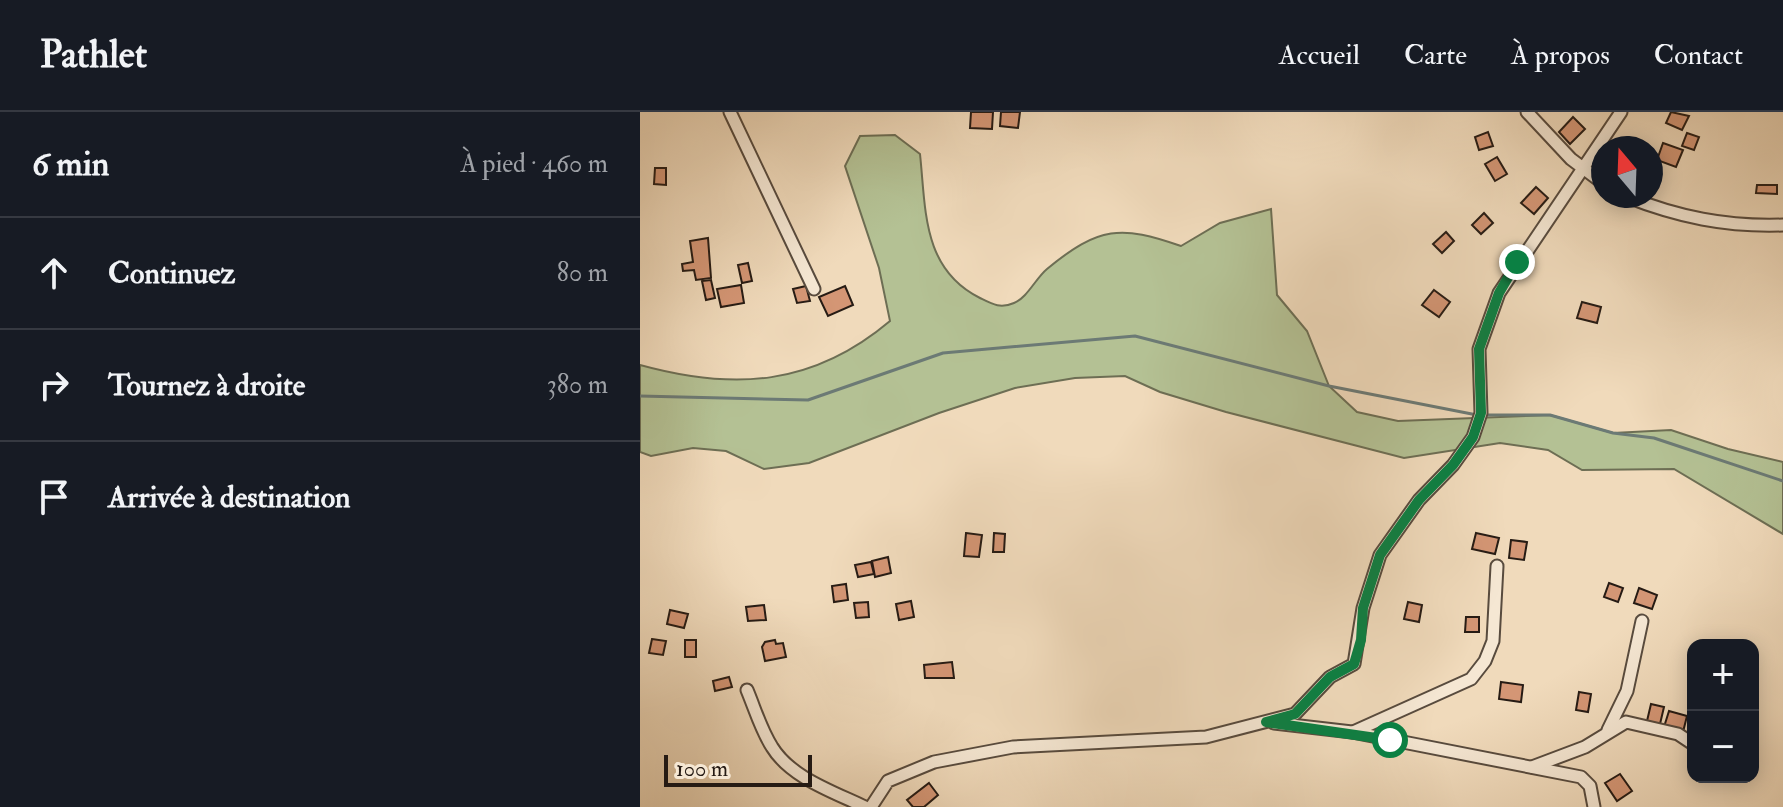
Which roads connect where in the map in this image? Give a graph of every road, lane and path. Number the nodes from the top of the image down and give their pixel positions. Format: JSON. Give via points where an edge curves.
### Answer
{"nodes":[{"id":1,"x":730,"y":112,"type":"edge"},
{"id":2,"x":1527,"y":112,"type":"edge"},
{"id":3,"x":1621,"y":112,"type":"edge"},
{"id":4,"x":1584,"y":170,"type":"junction"},
{"id":5,"x":1591,"y":175,"type":"edge"},
{"id":6,"x":1654,"y":208,"type":"edge"},
{"id":7,"x":1783,"y":225,"type":"edge"},
{"id":8,"x":814,"y":289,"type":"dead end"},
{"id":9,"x":1497,"y":566,"type":"dead end"},
{"id":10,"x":1642,"y":621,"type":"dead end"},
{"id":11,"x":747,"y":690,"type":"dead end"},
{"id":12,"x":1266,"y":722,"type":"junction"},
{"id":13,"x":1608,"y":731,"type":"junction"},
{"id":14,"x":1352,"y":732,"type":"junction"},
{"id":15,"x":1687,"y":740,"type":"edge"},
{"id":16,"x":1528,"y":769,"type":"junction"},
{"id":17,"x":868,"y":807,"type":"edge"},
{"id":18,"x":1594,"y":807,"type":"edge"}],
"edges":[{"from":1,"to":8,"type":"street"},
{"from":2,"to":4,"type":"street"},
{"from":3,"to":4,"type":"street"},
{"from":4,"to":5,"type":"street"},
{"from":4,"to":12,"type":"street","via":[[1499,293],[1479,349],[1481,413],[1473,437],[1380,555],[1363,608],[1354,664],[1330,677],[1295,714]]},
{"from":6,"to":7,"type":"street","via":[[1716,224]]},
{"from":9,"to":14,"type":"street","via":[[1493,641],[1471,679]]},
{"from":10,"to":13,"type":"street","via":[[1627,691]]},
{"from":11,"to":17,"type":"street","via":[[782,761],[814,783]]},
{"from":12,"to":14,"type":"street"},
{"from":12,"to":17,"type":"street","via":[[1206,737],[1013,747],[934,762],[888,781]]},
{"from":13,"to":15,"type":"street","via":[[1626,722]]},
{"from":13,"to":16,"type":"street","via":[[1585,747]]},
{"from":14,"to":16,"type":"street"},
{"from":16,"to":18,"type":"street","via":[[1581,777],[1590,786]]}]}
